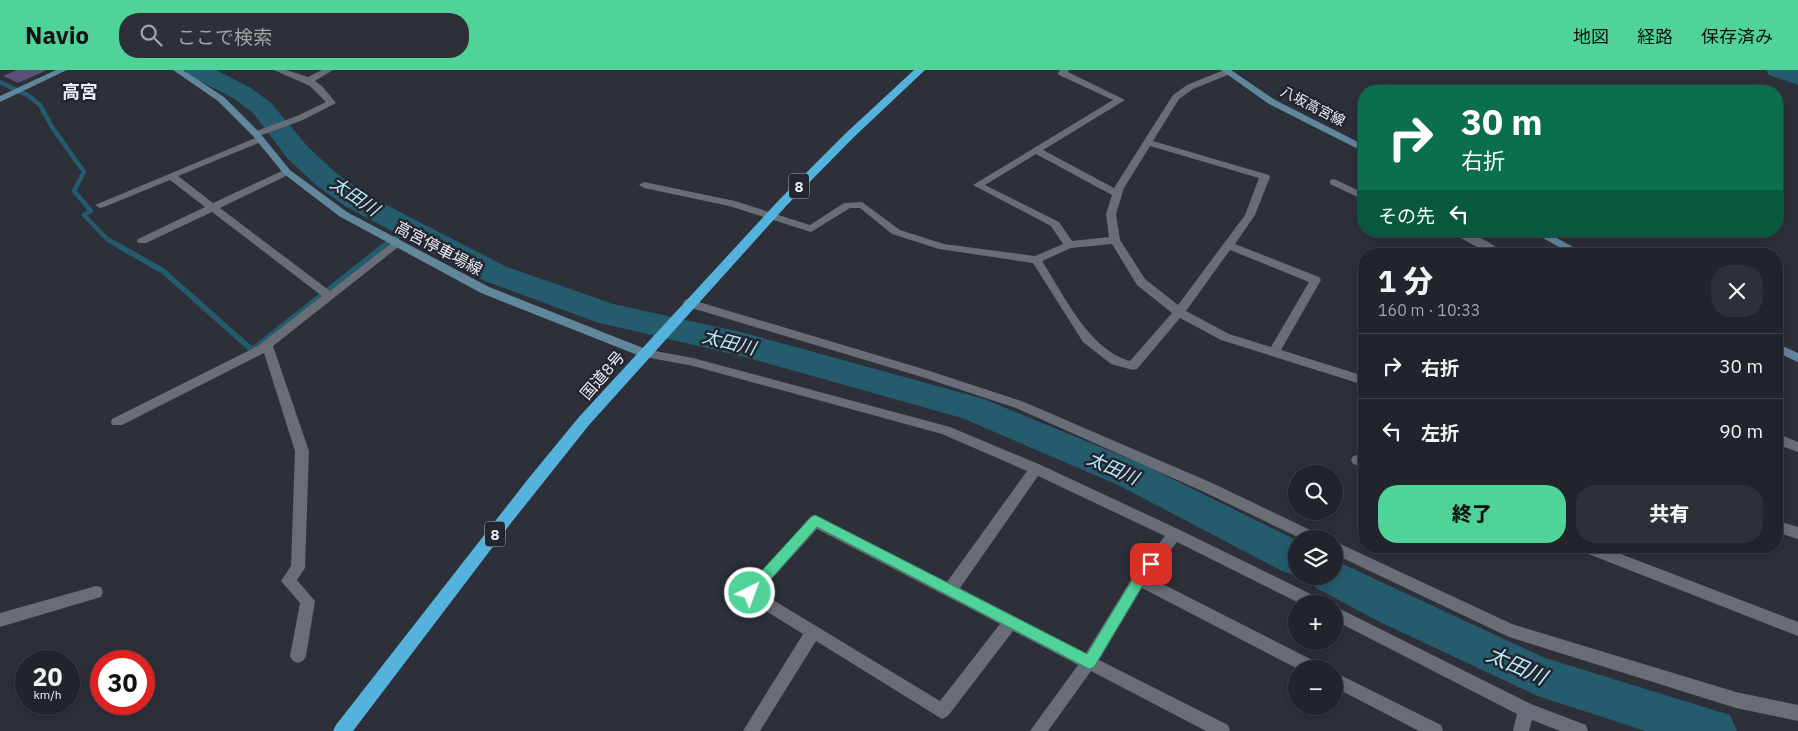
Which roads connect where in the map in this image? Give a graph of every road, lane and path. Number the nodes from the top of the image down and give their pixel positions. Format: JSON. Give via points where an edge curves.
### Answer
{"nodes":[{"id":1,"x":63,"y":70,"type":"edge"},
{"id":2,"x":177,"y":70,"type":"edge"},
{"id":3,"x":278,"y":70,"type":"edge"},
{"id":4,"x":329,"y":70,"type":"edge"},
{"id":5,"x":920,"y":70,"type":"edge"},
{"id":6,"x":1065,"y":70,"type":"edge"},
{"id":7,"x":1226,"y":71,"type":"edge"},
{"id":8,"x":310,"y":80,"type":"junction"},
{"id":9,"x":0,"y":99,"type":"edge"},
{"id":10,"x":259,"y":135,"type":"junction"},
{"id":11,"x":1147,"y":142,"type":"junction"},
{"id":12,"x":1358,"y":146,"type":"edge"},
{"id":13,"x":1036,"y":150,"type":"junction"},
{"id":14,"x":287,"y":172,"type":"junction"},
{"id":15,"x":171,"y":176,"type":"junction"},
{"id":16,"x":1334,"y":182,"type":"dead end"},
{"id":17,"x":644,"y":185,"type":"dead end"},
{"id":18,"x":1117,"y":194,"type":"junction"},
{"id":19,"x":1358,"y":194,"type":"edge"},
{"id":20,"x":100,"y":206,"type":"dead end"},
{"id":21,"x":213,"y":207,"type":"junction"},
{"id":22,"x":770,"y":216,"type":"junction"},
{"id":23,"x":1468,"y":237,"type":"edge"},
{"id":24,"x":1547,"y":237,"type":"edge"},
{"id":25,"x":1116,"y":240,"type":"junction"},
{"id":26,"x":142,"y":241,"type":"dead end"},
{"id":27,"x":397,"y":244,"type":"junction"},
{"id":28,"x":1228,"y":245,"type":"junction"},
{"id":29,"x":1069,"y":246,"type":"junction"},
{"id":30,"x":1488,"y":248,"type":"edge"},
{"id":31,"x":1569,"y":248,"type":"edge"},
{"id":32,"x":1036,"y":260,"type":"junction"},
{"id":33,"x":329,"y":296,"type":"junction"},
{"id":34,"x":687,"y":305,"type":"junction"},
{"id":35,"x":1179,"y":312,"type":"junction"},
{"id":36,"x":267,"y":345,"type":"junction"},
{"id":37,"x":649,"y":348,"type":"junction"},
{"id":38,"x":1783,"y":350,"type":"edge"},
{"id":39,"x":1275,"y":352,"type":"junction"},
{"id":40,"x":1798,"y":358,"type":"edge"},
{"id":41,"x":1358,"y":379,"type":"edge"},
{"id":42,"x":117,"y":422,"type":"dead end"},
{"id":43,"x":1783,"y":441,"type":"edge"},
{"id":44,"x":1798,"y":447,"type":"edge"},
{"id":45,"x":1036,"y":469,"type":"junction"},
{"id":46,"x":1783,"y":528,"type":"edge"},
{"id":47,"x":1297,"y":530,"type":"edge"},
{"id":48,"x":1798,"y":533,"type":"edge"},
{"id":49,"x":1175,"y":534,"type":"junction"},
{"id":50,"x":1343,"y":551,"type":"edge"},
{"id":51,"x":1613,"y":553,"type":"edge"},
{"id":52,"x":1139,"y":579,"type":"junction"},
{"id":53,"x":950,"y":590,"type":"junction"},
{"id":54,"x":96,"y":592,"type":"dead end"},
{"id":55,"x":1298,"y":595,"type":"edge"},
{"id":56,"x":1343,"y":618,"type":"edge"},
{"id":57,"x":0,"y":620,"type":"edge"},
{"id":58,"x":1011,"y":622,"type":"junction"},
{"id":59,"x":1798,"y":629,"type":"edge"},
{"id":60,"x":813,"y":632,"type":"junction"},
{"id":61,"x":298,"y":656,"type":"dead end"},
{"id":62,"x":1296,"y":660,"type":"edge"},
{"id":63,"x":1089,"y":662,"type":"junction"},
{"id":64,"x":1343,"y":684,"type":"edge"},
{"id":65,"x":1526,"y":710,"type":"junction"},
{"id":66,"x":1798,"y":713,"type":"edge"},
{"id":67,"x":342,"y":731,"type":"edge"},
{"id":68,"x":751,"y":731,"type":"edge"},
{"id":69,"x":1038,"y":731,"type":"edge"},
{"id":70,"x":1222,"y":731,"type":"edge"},
{"id":71,"x":1435,"y":731,"type":"edge"},
{"id":72,"x":1521,"y":731,"type":"edge"},
{"id":73,"x":1580,"y":731,"type":"edge"}],
"edges":[{"from":1,"to":9,"type":"main road"},
{"from":2,"to":10,"type":"main road","name":"高宮停車場線","via":[[221,99]]},
{"from":3,"to":8,"type":"street"},
{"from":4,"to":8,"type":"street"},
{"from":5,"to":22,"type":"highway","name":"国道8号","number":"8","via":[[874,111]]},
{"from":6,"to":13,"type":"street","via":[[1062,73],[1120,100]]},
{"from":7,"to":11,"type":"street","via":[[1176,97]]},
{"from":7,"to":12,"type":"main road","name":"八坂高宮線","via":[[1272,102]]},
{"from":8,"to":10,"type":"street","via":[[322,89],[331,103]]},
{"from":10,"to":14,"type":"main road","name":"高宮停車場線"},
{"from":10,"to":15,"type":"street"},
{"from":11,"to":18,"type":"street"},
{"from":11,"to":28,"type":"street","via":[[1265,177],[1250,215]]},
{"from":13,"to":18,"type":"street"},
{"from":13,"to":29,"type":"street","via":[[978,185],[1055,224]]},
{"from":14,"to":21,"type":"street"},
{"from":14,"to":27,"type":"main road","name":"高宮停車場線","via":[[343,214]]},
{"from":15,"to":20,"type":"street"},
{"from":15,"to":21,"type":"street"},
{"from":16,"to":19,"type":"street"},
{"from":17,"to":22,"type":"street","via":[[731,203]]},
{"from":18,"to":25,"type":"street","via":[[1111,214]]},
{"from":21,"to":26,"type":"street"},
{"from":21,"to":33,"type":"street"},
{"from":22,"to":32,"type":"street","via":[[811,228],[848,206],[862,205],[896,232],[933,244]]},
{"from":22,"to":34,"type":"highway","name":"国道8号","number":"8"},
{"from":23,"to":30,"type":"street"},
{"from":24,"to":31,"type":"main road"},
{"from":25,"to":29,"type":"street"},
{"from":25,"to":35,"type":"street","via":[[1141,282]]},
{"from":27,"to":33,"type":"street"},
{"from":27,"to":37,"type":"main road","name":"高宮停車場線","via":[[485,290]]},
{"from":28,"to":35,"type":"street"},
{"from":28,"to":39,"type":"street","via":[[1315,280]]},
{"from":29,"to":32,"type":"street"},
{"from":32,"to":35,"type":"street","via":[[1087,339],[1115,361],[1133,366]]},
{"from":33,"to":36,"type":"street"},
{"from":34,"to":37,"type":"highway","name":"国道8号","number":"8"},
{"from":34,"to":47,"type":"street","via":[[926,374],[1020,405]]},
{"from":35,"to":39,"type":"street","via":[[1225,336]]},
{"from":36,"to":42,"type":"street"},
{"from":36,"to":61,"type":"street","via":[[302,451],[298,568],[288,581],[308,602]]},
{"from":37,"to":45,"type":"street","via":[[944,430]]},
{"from":37,"to":67,"type":"highway","name":"国道8号","number":"8","via":[[562,447]]},
{"from":38,"to":40,"type":"main road"},
{"from":39,"to":41,"type":"street"},
{"from":43,"to":44,"type":"street"},
{"from":45,"to":49,"type":"street"},
{"from":45,"to":53,"type":"street"},
{"from":46,"to":48,"type":"street"},
{"from":49,"to":52,"type":"street"},
{"from":49,"to":55,"type":"street"},
{"from":50,"to":66,"type":"street","via":[[1509,630],[1736,700]]},
{"from":51,"to":59,"type":"street"},
{"from":52,"to":62,"type":"street"},
{"from":52,"to":63,"type":"street"},
{"from":53,"to":58,"type":"street"},
{"from":53,"to":60,"type":"street","via":[[815,521],[750,593]]},
{"from":54,"to":57,"type":"street"},
{"from":56,"to":65,"type":"street"},
{"from":58,"to":60,"type":"street","via":[[942,711]]},
{"from":58,"to":63,"type":"street"},
{"from":60,"to":68,"type":"street"},
{"from":63,"to":69,"type":"street"},
{"from":63,"to":70,"type":"street"},
{"from":64,"to":71,"type":"street"},
{"from":65,"to":72,"type":"street"},
{"from":65,"to":73,"type":"street"}]}
